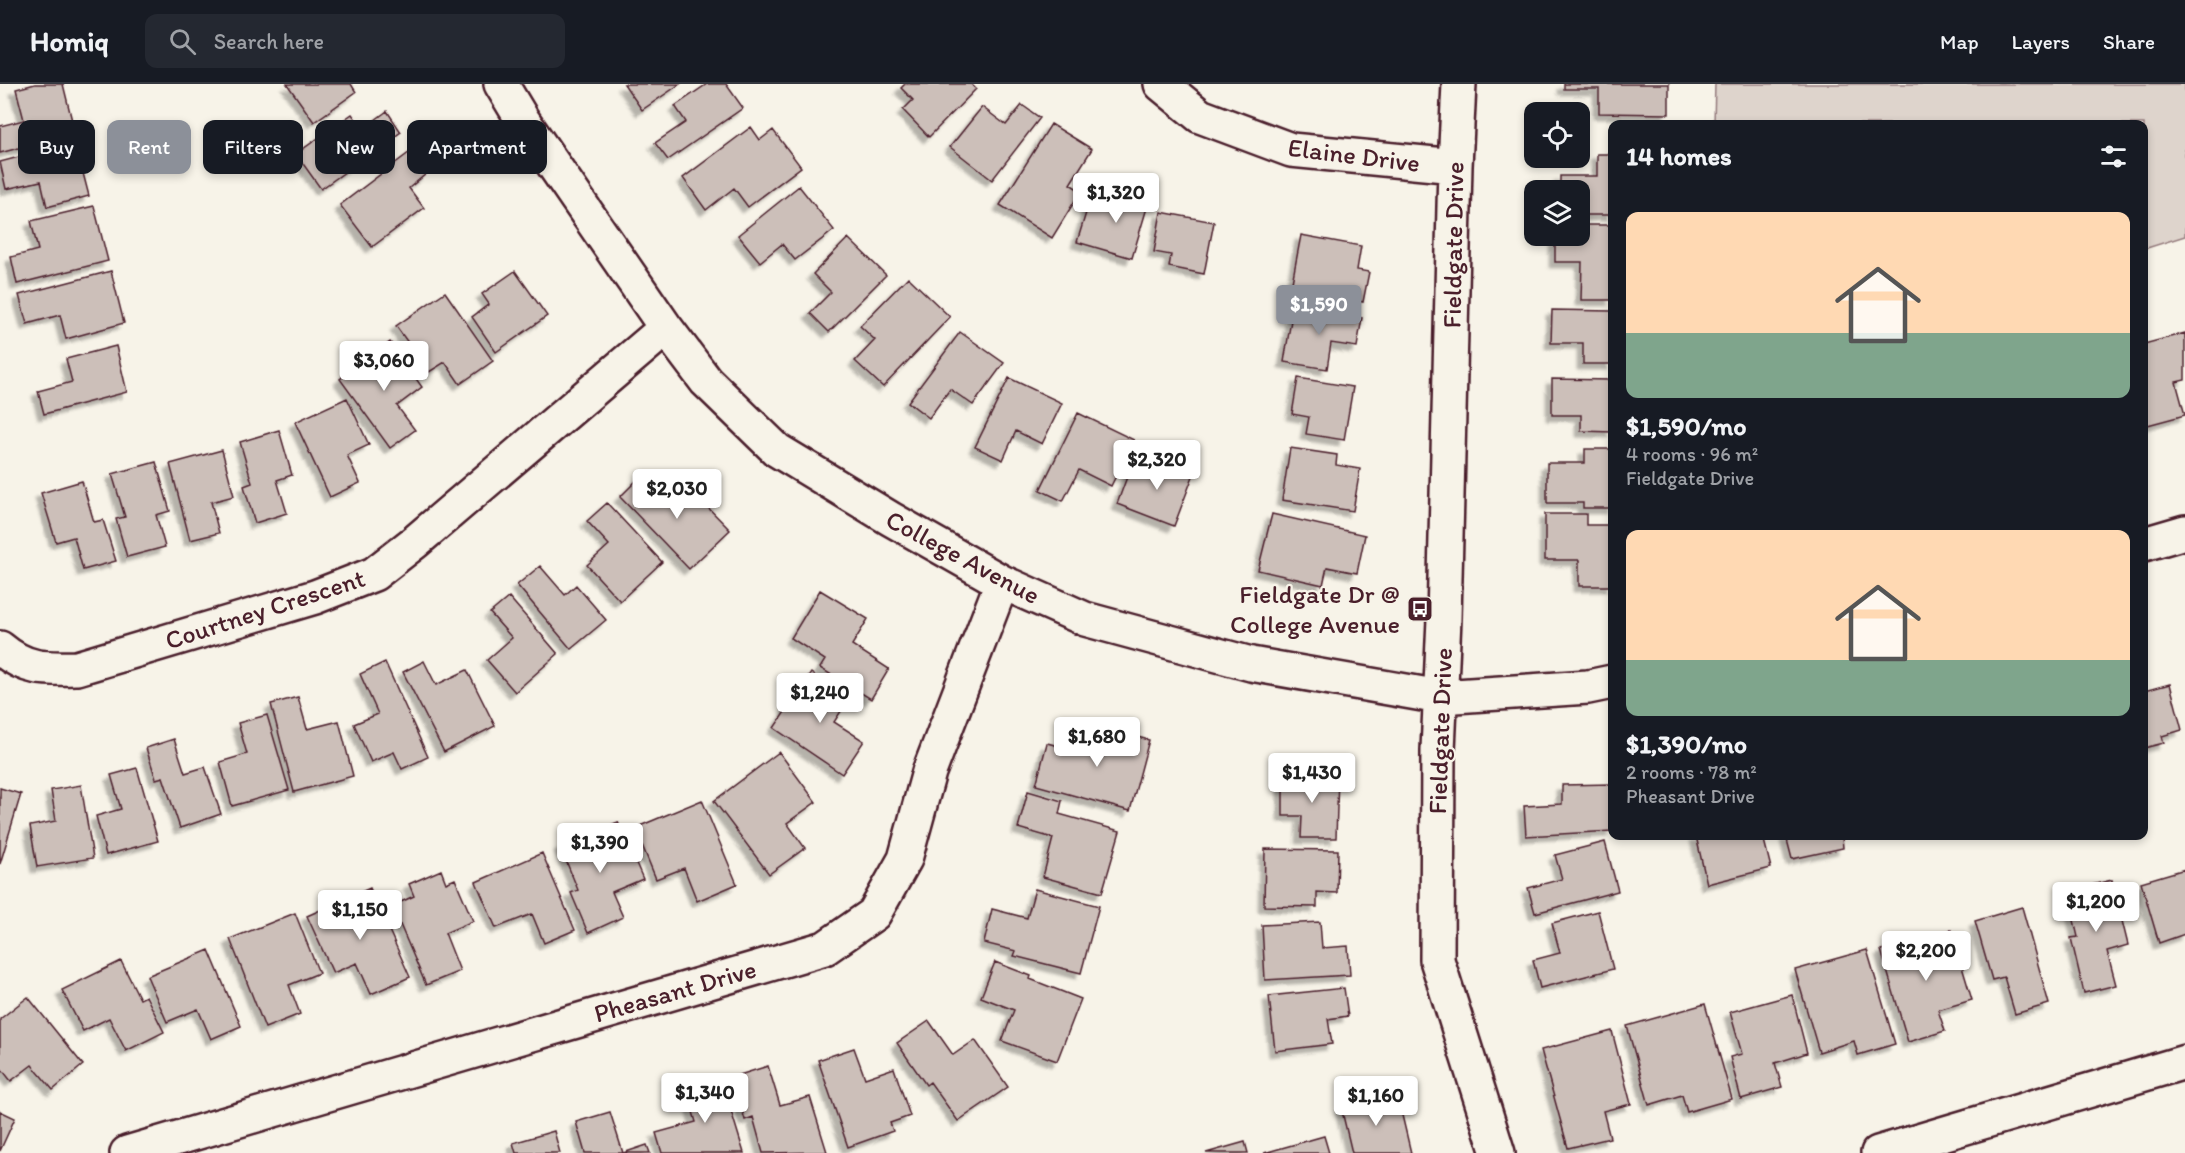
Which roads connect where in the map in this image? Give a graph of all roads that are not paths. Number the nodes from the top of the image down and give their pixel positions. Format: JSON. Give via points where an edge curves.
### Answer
{"nodes":[{"id":1,"x":501,"y":84,"type":"edge"},
{"id":2,"x":1161,"y":84,"type":"edge"},
{"id":3,"x":1459,"y":84,"type":"edge"},
{"id":4,"x":1455,"y":166,"type":"junction"},
{"id":5,"x":666,"y":328,"type":"junction"},
{"id":6,"x":2185,"y":532,"type":"edge"},
{"id":7,"x":2148,"y":543,"type":"edge"},
{"id":8,"x":1002,"y":582,"type":"junction"},
{"id":9,"x":0,"y":648,"type":"edge"},
{"id":10,"x":1608,"y":683,"type":"edge"},
{"id":11,"x":1440,"y":698,"type":"junction"},
{"id":12,"x":2185,"y":1062,"type":"edge"},
{"id":13,"x":127,"y":1153,"type":"edge"},
{"id":14,"x":1498,"y":1153,"type":"edge"},
{"id":15,"x":1878,"y":1153,"type":"edge"}],
"edges":[{"from":1,"to":5,"type":"street","name":"College Avenue"},
{"from":2,"to":4,"type":"street","name":"Elaine Drive","via":[[1200,116],[1291,150]]},
{"from":3,"to":4,"type":"street","name":"Fieldgate Drive"},
{"from":4,"to":11,"type":"street","name":"Fieldgate Drive"},
{"from":5,"to":8,"type":"street","name":"College Avenue","via":[[706,381],[777,450]]},
{"from":5,"to":9,"type":"street","name":"Courtney Crescent","via":[[374,574],[315,597],[77,668],[40,669]]},
{"from":6,"to":7,"type":"street"},
{"from":8,"to":11,"type":"street","name":"College Avenue","via":[[1085,619],[1251,664]]},
{"from":8,"to":13,"type":"street","name":"Pheasant Drive","via":[[928,772],[905,859],[874,914],[825,948]]},
{"from":10,"to":11,"type":"street","name":"College Avenue"},
{"from":11,"to":14,"type":"street","name":"Fieldgate Drive","via":[[1437,960]]},
{"from":12,"to":15,"type":"street"}]}
